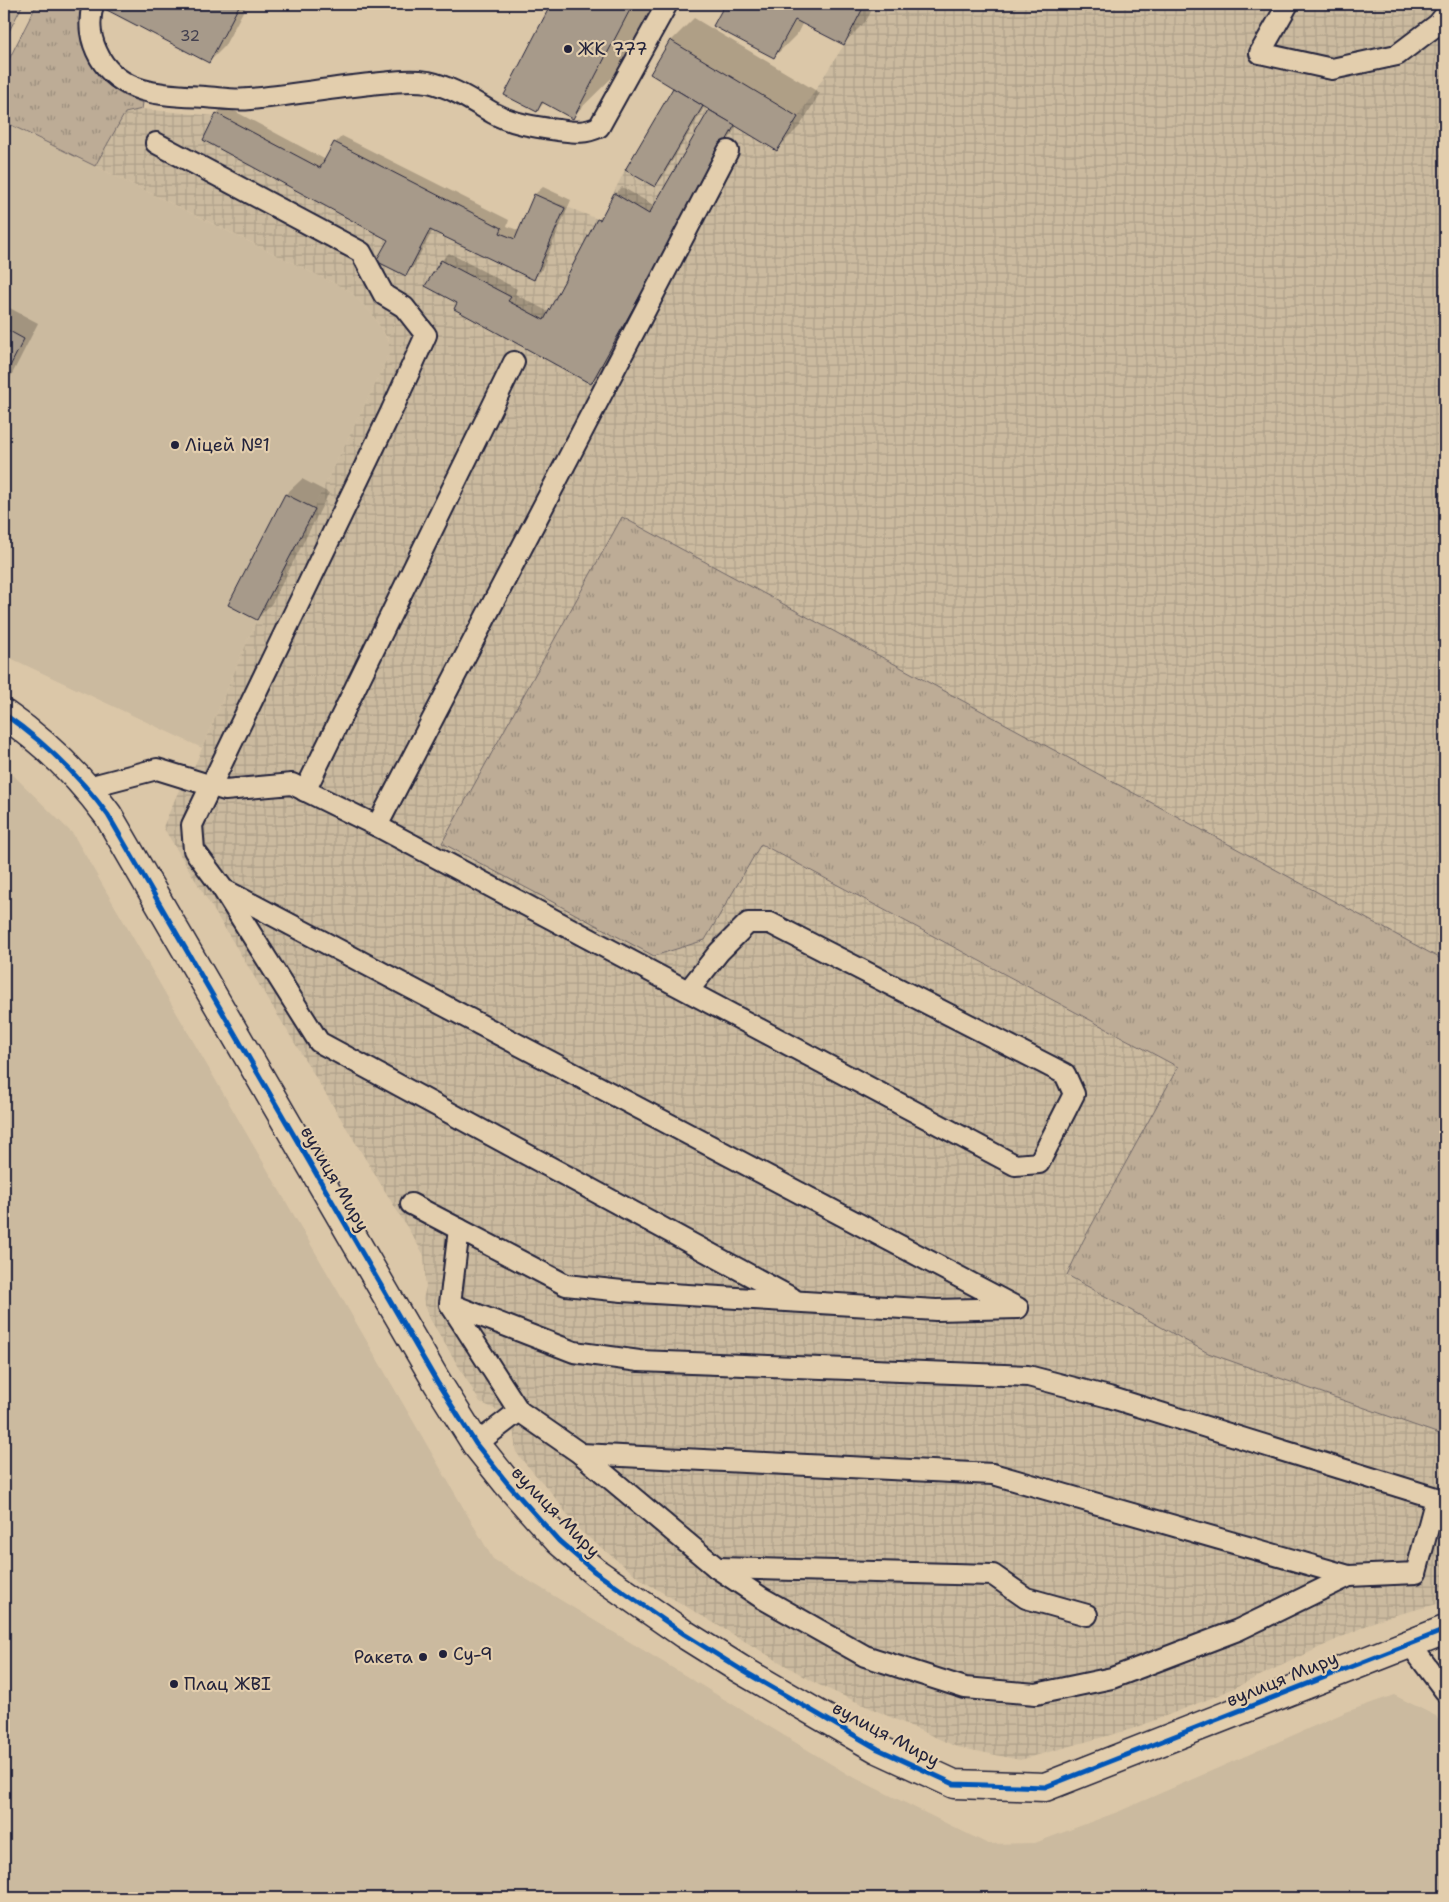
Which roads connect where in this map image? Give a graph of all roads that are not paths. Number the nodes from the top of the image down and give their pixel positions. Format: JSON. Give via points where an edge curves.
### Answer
{"nodes":[{"id":1,"x":93,"y":4,"type":"edge"},
{"id":2,"x":667,"y":4,"type":"edge"},
{"id":3,"x":1288,"y":4,"type":"edge"},
{"id":4,"x":1445,"y":15,"type":"edge"},
{"id":5,"x":156,"y":143,"type":"dead end"},
{"id":6,"x":728,"y":151,"type":"dead end"},
{"id":7,"x":514,"y":362,"type":"dead end"},
{"id":8,"x":4,"y":714,"type":"edge"},
{"id":9,"x":210,"y":785,"type":"junction"},
{"id":10,"x":88,"y":787,"type":"junction"},
{"id":11,"x":305,"y":791,"type":"junction"},
{"id":12,"x":376,"y":826,"type":"junction"},
{"id":13,"x":223,"y":890,"type":"junction"},
{"id":14,"x":688,"y":991,"type":"junction"},
{"id":15,"x":411,"y":1204,"type":"dead end"},
{"id":16,"x":459,"y":1229,"type":"junction"},
{"id":17,"x":798,"y":1301,"type":"junction"},
{"id":18,"x":450,"y":1304,"type":"junction"},
{"id":19,"x":519,"y":1411,"type":"junction"},
{"id":20,"x":476,"y":1444,"type":"junction"},
{"id":21,"x":580,"y":1454,"type":"junction"},
{"id":22,"x":717,"y":1568,"type":"junction"},
{"id":23,"x":1349,"y":1576,"type":"junction"},
{"id":24,"x":1087,"y":1615,"type":"dead end"},
{"id":25,"x":1445,"y":1630,"type":"edge"},
{"id":26,"x":1409,"y":1643,"type":"junction"},
{"id":27,"x":1445,"y":1691,"type":"edge"}],
"edges":[{"from":1,"to":2,"type":"lane","via":[[89,20],[91,36],[106,69],[120,81],[141,90],[168,95],[249,99],[309,90],[428,82],[454,90],[514,122],[585,133],[599,127]]},
{"from":3,"to":4,"type":"lane","via":[[1260,53],[1332,69],[1397,55]]},
{"from":5,"to":9,"type":"lane","via":[[361,252],[384,295],[404,308],[426,336]]},
{"from":6,"to":12,"type":"lane"},
{"from":7,"to":11,"type":"lane"},
{"from":8,"to":10,"type":"street","name":"вулиця Миру"},
{"from":9,"to":10,"type":"lane","via":[[157,769]]},
{"from":9,"to":11,"type":"lane","via":[[225,790],[292,784]]},
{"from":9,"to":13,"type":"lane","via":[[192,825],[194,850]]},
{"from":10,"to":20,"type":"street","name":"вулиця Миру","via":[[108,815]]},
{"from":11,"to":12,"type":"lane"},
{"from":12,"to":14,"type":"lane"},
{"from":13,"to":17,"type":"lane","via":[[320,1042]]},
{"from":13,"to":17,"type":"lane","via":[[1018,1308],[936,1310]]},
{"from":14,"to":14,"type":"lane","via":[[1015,1165],[1040,1163],[1074,1094],[1065,1074],[770,923],[748,923],[718,952]]},
{"from":15,"to":16,"type":"lane"},
{"from":16,"to":17,"type":"lane","via":[[566,1285]]},
{"from":16,"to":18,"type":"lane"},
{"from":18,"to":19,"type":"lane"},
{"from":18,"to":23,"type":"lane","via":[[574,1352],[639,1361],[1028,1376],[1109,1397],[1436,1498],[1416,1573]]},
{"from":19,"to":20,"type":"lane"},
{"from":19,"to":21,"type":"lane"},
{"from":20,"to":26,"type":"street","name":"вулиця Миру","via":[[559,1541],[602,1577],[740,1669],[878,1749],[954,1784],[1045,1787]]},
{"from":21,"to":22,"type":"lane"},
{"from":21,"to":23,"type":"lane","via":[[993,1474]]},
{"from":22,"to":23,"type":"lane","via":[[762,1598],[866,1656],[965,1688],[1036,1694],[1121,1675],[1238,1630]]},
{"from":22,"to":24,"type":"lane","via":[[993,1575],[1026,1598]]},
{"from":25,"to":26,"type":"street","name":"вулиця Миру"},
{"from":26,"to":27,"type":"lane"}]}
